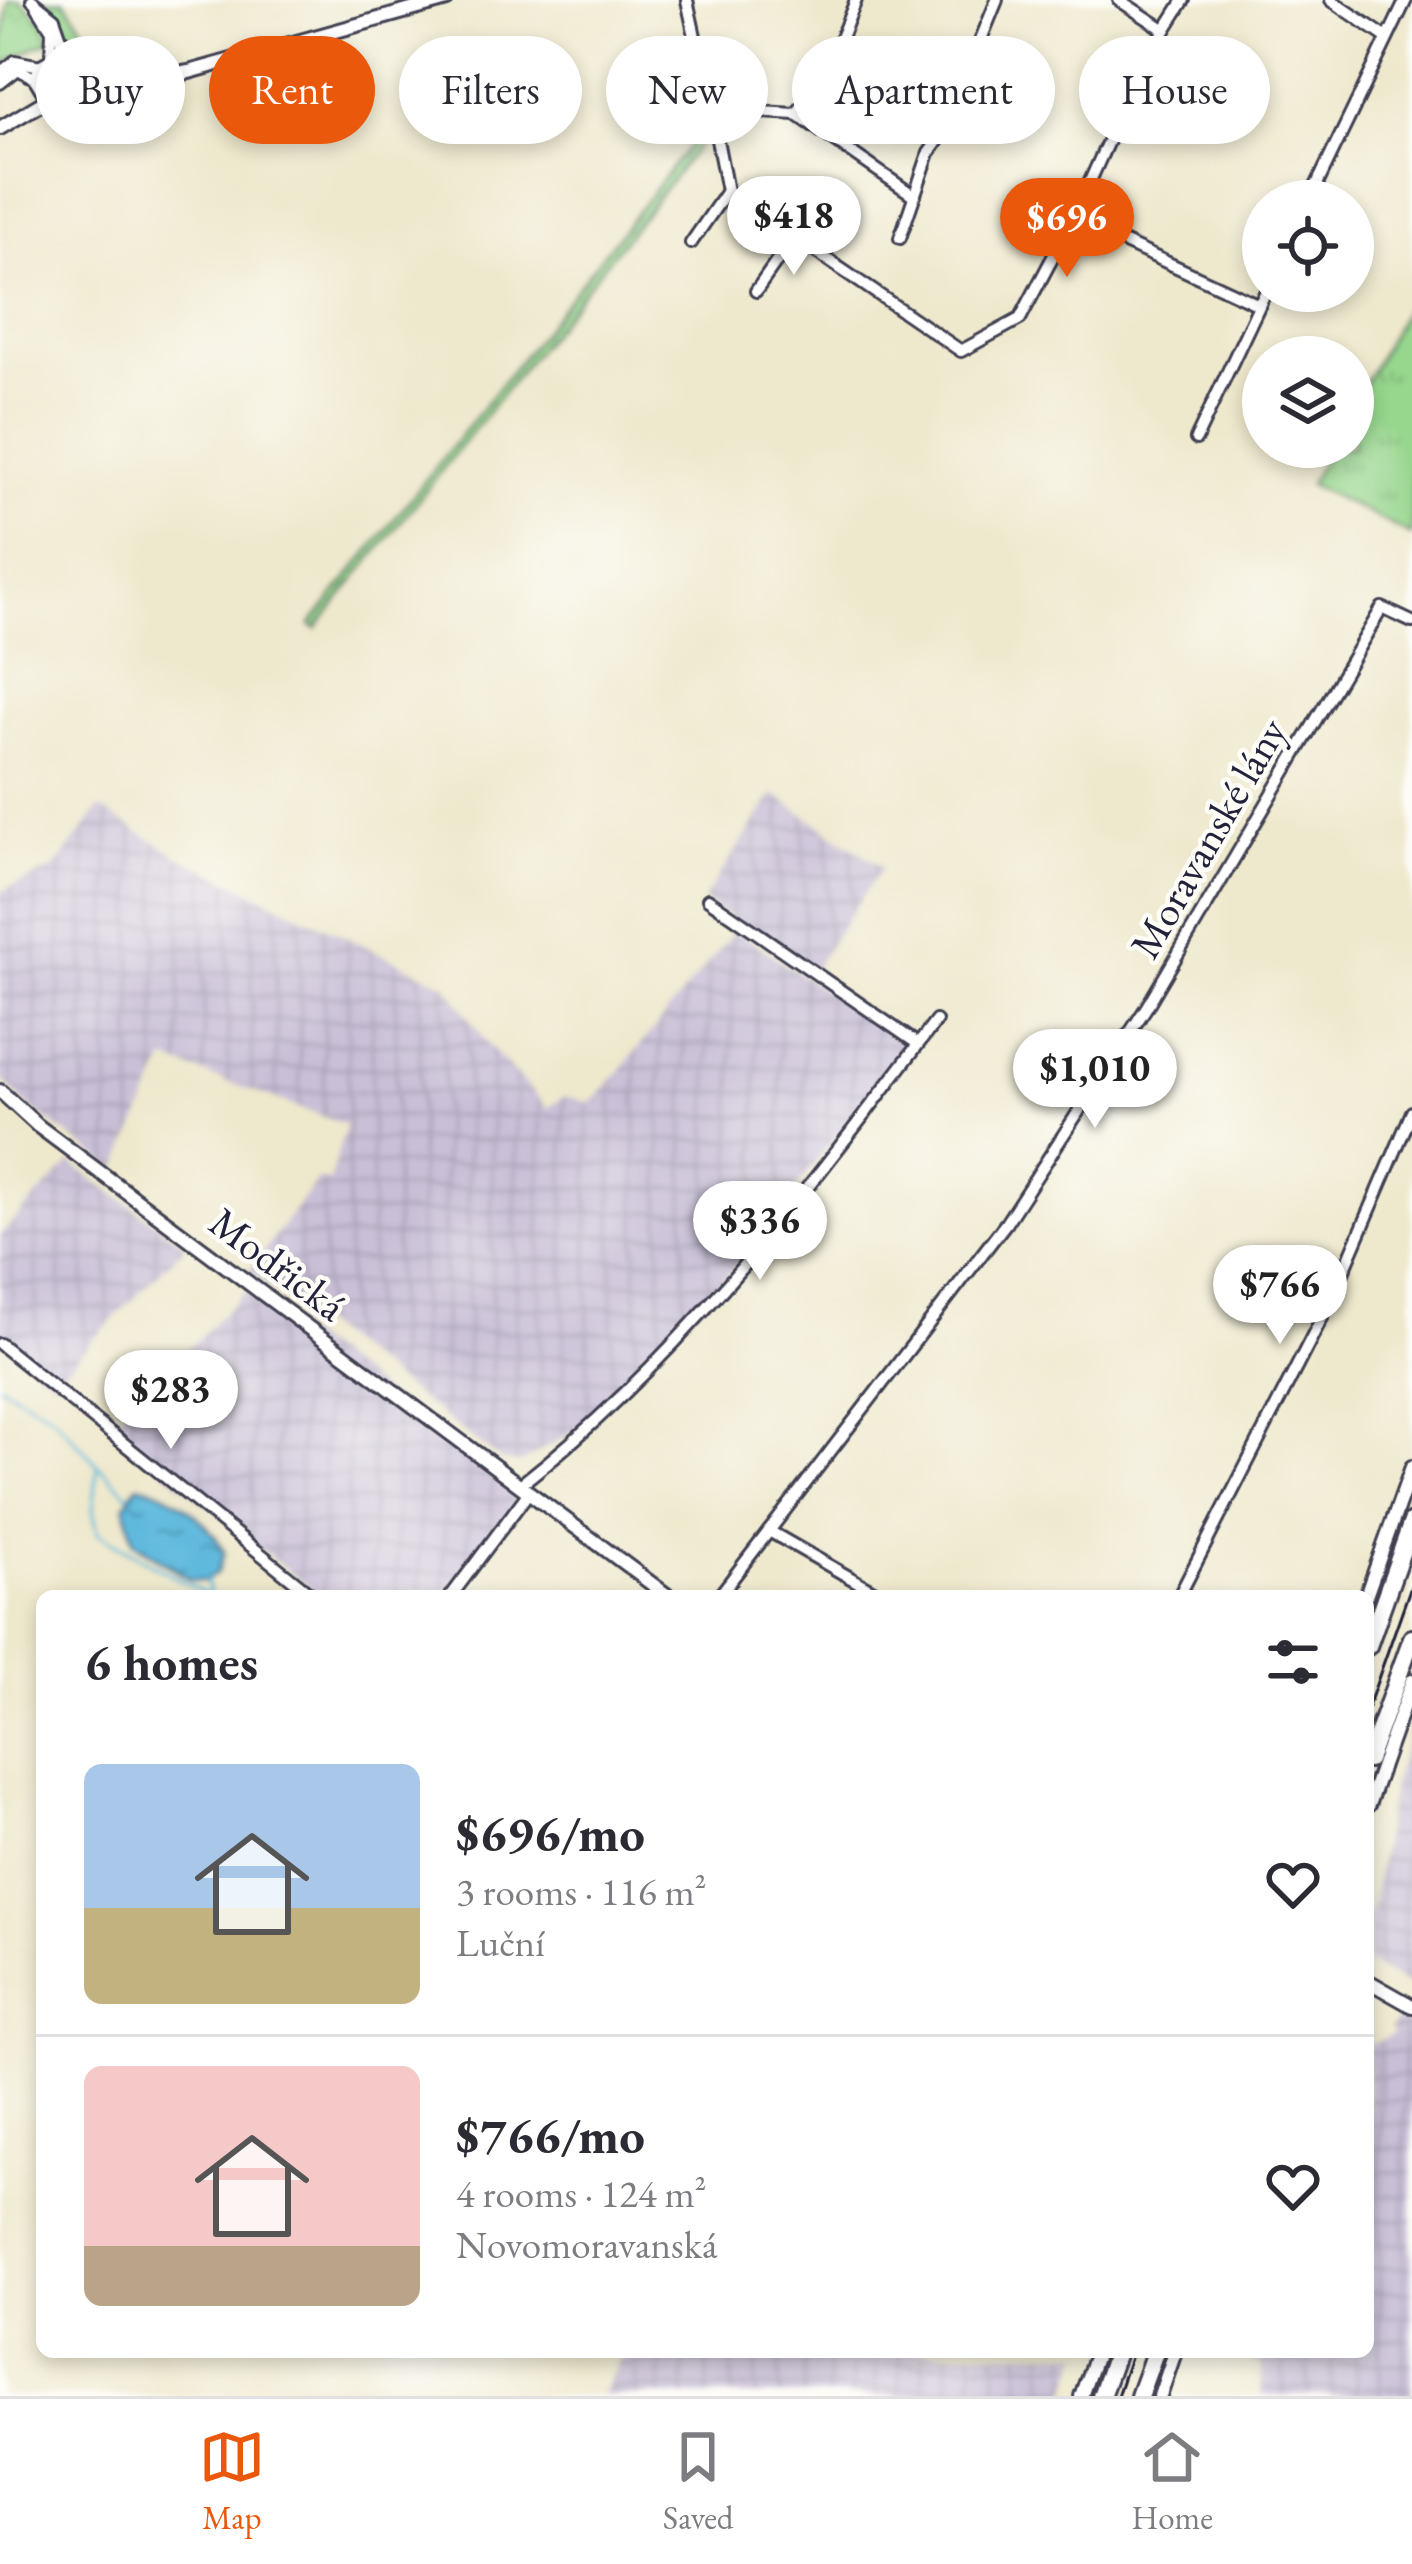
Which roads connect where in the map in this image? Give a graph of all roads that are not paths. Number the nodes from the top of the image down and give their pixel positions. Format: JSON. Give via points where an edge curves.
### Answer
{"nodes":[{"id":1,"x":447,"y":0,"type":"edge"},
{"id":2,"x":686,"y":0,"type":"edge"},
{"id":3,"x":856,"y":0,"type":"edge"},
{"id":4,"x":997,"y":0,"type":"edge"},
{"id":5,"x":1119,"y":0,"type":"edge"},
{"id":6,"x":1184,"y":0,"type":"edge"},
{"id":7,"x":1331,"y":0,"type":"edge"},
{"id":8,"x":1406,"y":0,"type":"edge"},
{"id":9,"x":33,"y":1,"type":"edge"},
{"id":10,"x":1165,"y":30,"type":"junction"},
{"id":11,"x":51,"y":36,"type":"edge"},
{"id":12,"x":60,"y":36,"type":"edge"},
{"id":13,"x":694,"y":36,"type":"edge"},
{"id":14,"x":842,"y":36,"type":"edge"},
{"id":15,"x":1388,"y":38,"type":"junction"},
{"id":16,"x":36,"y":70,"type":"edge"},
{"id":17,"x":36,"y":72,"type":"edge"},
{"id":18,"x":185,"y":72,"type":"edge"},
{"id":19,"x":0,"y":73,"type":"edge"},
{"id":20,"x":36,"y":81,"type":"edge"},
{"id":21,"x":0,"y":83,"type":"edge"},
{"id":22,"x":36,"y":108,"type":"edge"},
{"id":23,"x":5,"y":124,"type":"edge"},
{"id":24,"x":718,"y":144,"type":"edge"},
{"id":25,"x":839,"y":144,"type":"edge"},
{"id":26,"x":1319,"y":180,"type":"edge"},
{"id":27,"x":728,"y":190,"type":"junction"},
{"id":28,"x":913,"y":195,"type":"junction"},
{"id":29,"x":1073,"y":219,"type":"junction"},
{"id":30,"x":793,"y":238,"type":"junction"},
{"id":31,"x":900,"y":238,"type":"dead end"},
{"id":32,"x":691,"y":243,"type":"dead end"},
{"id":33,"x":756,"y":292,"type":"dead end"},
{"id":34,"x":1242,"y":297,"type":"edge"},
{"id":35,"x":1256,"y":312,"type":"edge"},
{"id":36,"x":1196,"y":439,"type":"dead end"},
{"id":37,"x":1412,"y":622,"type":"edge"},
{"id":38,"x":708,"y":899,"type":"dead end"},
{"id":39,"x":936,"y":1021,"type":"dead end"},
{"id":40,"x":918,"y":1044,"type":"junction"},
{"id":41,"x":0,"y":1091,"type":"edge"},
{"id":42,"x":1412,"y":1112,"type":"edge"},
{"id":43,"x":0,"y":1344,"type":"edge"},
{"id":44,"x":1412,"y":1467,"type":"edge"},
{"id":45,"x":525,"y":1488,"type":"junction"},
{"id":46,"x":1412,"y":1522,"type":"edge"},
{"id":47,"x":769,"y":1531,"type":"junction"},
{"id":48,"x":306,"y":1590,"type":"edge"},
{"id":49,"x":455,"y":1590,"type":"edge"},
{"id":50,"x":660,"y":1590,"type":"edge"},
{"id":51,"x":724,"y":1590,"type":"edge"},
{"id":52,"x":872,"y":1590,"type":"edge"},
{"id":53,"x":1182,"y":1590,"type":"edge"},
{"id":54,"x":1368,"y":1590,"type":"edge"},
{"id":55,"x":1374,"y":1629,"type":"edge"},
{"id":56,"x":1412,"y":1638,"type":"edge"},
{"id":57,"x":1412,"y":1682,"type":"edge"},
{"id":58,"x":1374,"y":1743,"type":"edge"},
{"id":59,"x":1374,"y":1788,"type":"edge"},
{"id":60,"x":1374,"y":1984,"type":"edge"},
{"id":61,"x":1412,"y":2006,"type":"edge"},
{"id":62,"x":1094,"y":2358,"type":"edge"},
{"id":63,"x":1115,"y":2358,"type":"edge"},
{"id":64,"x":1153,"y":2358,"type":"edge"},
{"id":65,"x":1173,"y":2358,"type":"edge"},
{"id":66,"x":1081,"y":2396,"type":"edge"},
{"id":67,"x":1101,"y":2396,"type":"edge"},
{"id":68,"x":1139,"y":2396,"type":"edge"},
{"id":69,"x":1160,"y":2396,"type":"edge"}],
"edges":[{"from":1,"to":18,"type":"street"},
{"from":2,"to":13,"type":"street"},
{"from":3,"to":14,"type":"street"},
{"from":4,"to":28,"type":"street"},
{"from":5,"to":10,"type":"street"},
{"from":6,"to":10,"type":"street"},
{"from":7,"to":15,"type":"street"},
{"from":8,"to":15,"type":"street"},
{"from":9,"to":11,"type":"street"},
{"from":9,"to":12,"type":"street","via":[[54,18]]},
{"from":10,"to":29,"type":"street"},
{"from":15,"to":26,"type":"street"},
{"from":16,"to":19,"type":"street","via":[[15,61]]},
{"from":17,"to":21,"type":"street","via":[[18,69]]},
{"from":20,"to":23,"type":"street"},
{"from":22,"to":23,"type":"street"},
{"from":24,"to":27,"type":"street"},
{"from":25,"to":28,"type":"street"},
{"from":27,"to":30,"type":"street"},
{"from":27,"to":32,"type":"street"},
{"from":28,"to":31,"type":"street"},
{"from":29,"to":30,"type":"street","via":[[1020,319],[962,350]]},
{"from":29,"to":34,"type":"street"},
{"from":30,"to":33,"type":"street"},
{"from":35,"to":36,"type":"street"},
{"from":37,"to":47,"type":"street","name":"Moravanské lány","via":[[1382,608],[1146,1008],[1006,1223]]},
{"from":38,"to":40,"type":"street"},
{"from":39,"to":40,"type":"street"},
{"from":40,"to":45,"type":"street","via":[[676,1348]]},
{"from":41,"to":45,"type":"street","name":"Modřická"},
{"from":42,"to":53,"type":"street","via":[[1333,1296]]},
{"from":43,"to":48,"type":"street"},
{"from":44,"to":54,"type":"street"},
{"from":45,"to":49,"type":"street"},
{"from":45,"to":50,"type":"street","name":"Modřická"},
{"from":46,"to":55,"type":"highway"},
{"from":47,"to":51,"type":"street","name":"Moravanské lány"},
{"from":47,"to":52,"type":"street"},
{"from":56,"to":58,"type":"highway"},
{"from":57,"to":59,"type":"street"},
{"from":60,"to":61,"type":"street"},
{"from":62,"to":66,"type":"street"},
{"from":63,"to":67,"type":"highway"},
{"from":64,"to":68,"type":"highway"},
{"from":65,"to":69,"type":"street"}]}
